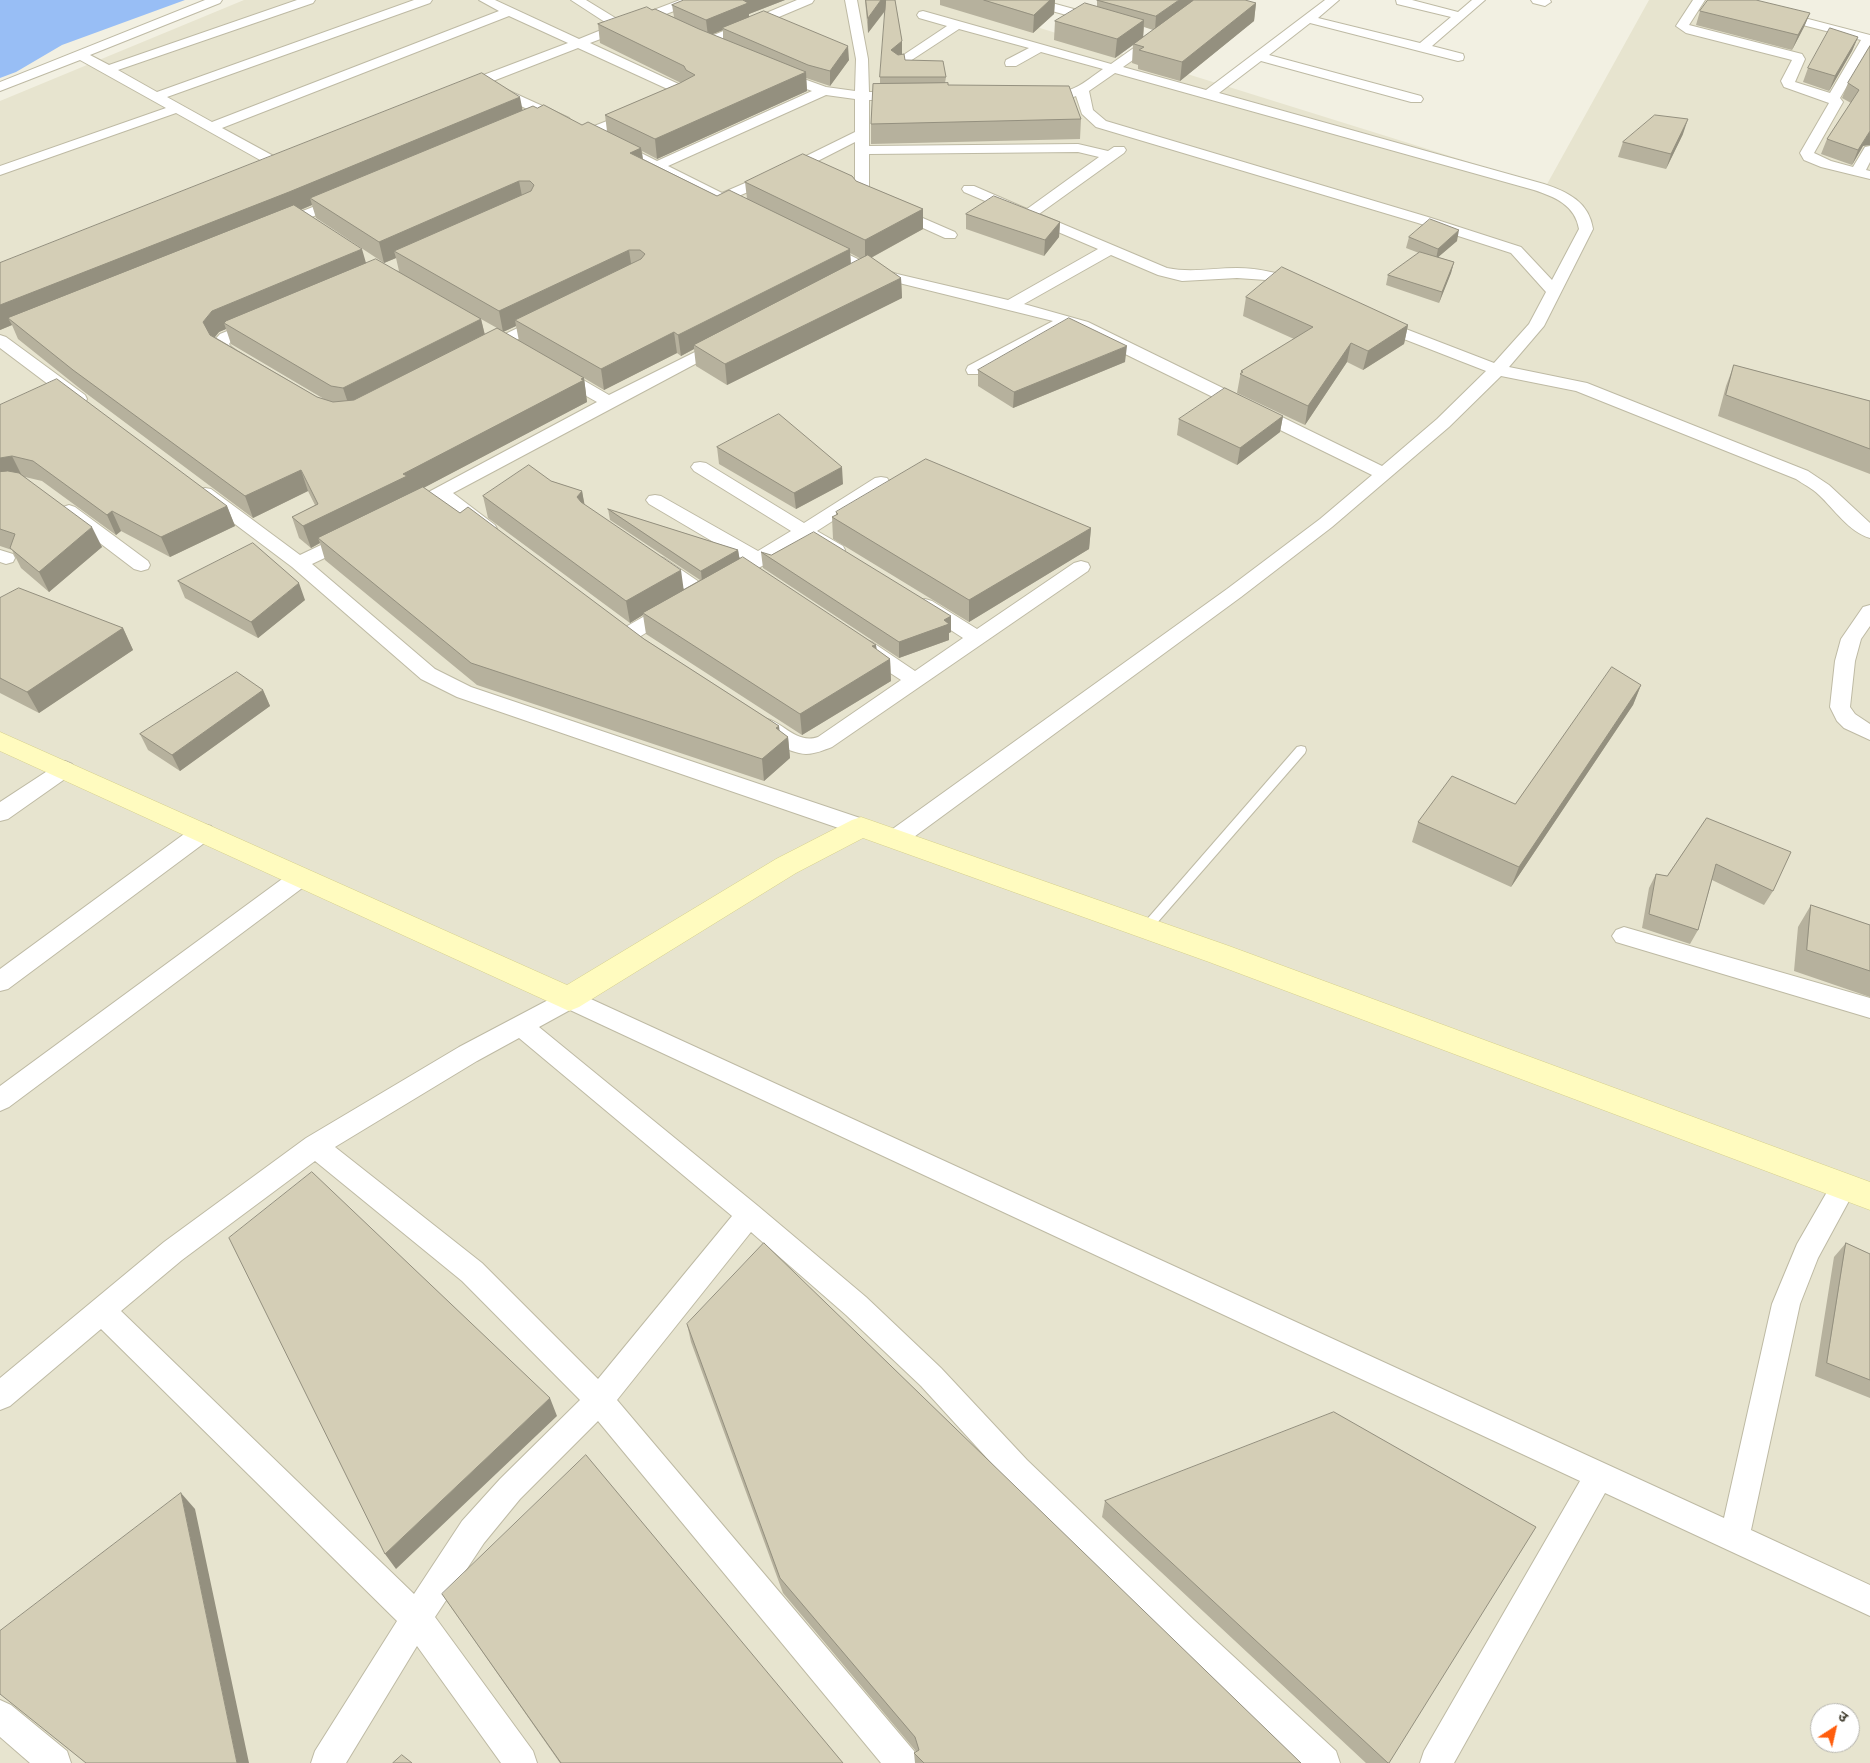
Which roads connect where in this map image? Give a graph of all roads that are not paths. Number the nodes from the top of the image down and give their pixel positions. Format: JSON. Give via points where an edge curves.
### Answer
{"nodes":[{"id":1,"x":216,"y":0,"type":"edge"},
{"id":2,"x":309,"y":0,"type":"edge"},
{"id":3,"x":426,"y":0,"type":"edge"},
{"id":4,"x":485,"y":0,"type":"edge"},
{"id":5,"x":577,"y":0,"type":"edge"},
{"id":6,"x":808,"y":0,"type":"edge"},
{"id":7,"x":851,"y":0,"type":"edge"},
{"id":8,"x":1027,"y":0,"type":"edge"},
{"id":9,"x":1333,"y":0,"type":"edge"},
{"id":10,"x":1479,"y":0,"type":"edge"},
{"id":11,"x":1699,"y":0,"type":"edge"},
{"id":12,"x":1721,"y":0,"type":"edge"},
{"id":13,"x":1401,"y":1,"type":"edge"},
{"id":14,"x":679,"y":2,"type":"edge"},
{"id":15,"x":1094,"y":5,"type":"edge"},
{"id":16,"x":510,"y":11,"type":"junction"},
{"id":17,"x":1080,"y":14,"type":"junction"},
{"id":18,"x":771,"y":15,"type":"junction"},
{"id":19,"x":923,"y":15,"type":"dead end"},
{"id":20,"x":648,"y":16,"type":"junction"},
{"id":21,"x":1460,"y":16,"type":"junction"},
{"id":22,"x":1308,"y":19,"type":"junction"},
{"id":23,"x":788,"y":23,"type":"edge"},
{"id":24,"x":665,"y":24,"type":"edge"},
{"id":25,"x":957,"y":25,"type":"junction"},
{"id":26,"x":1116,"y":25,"type":"edge"},
{"id":27,"x":619,"y":26,"type":"junction"},
{"id":28,"x":1141,"y":32,"type":"edge"},
{"id":29,"x":1869,"y":39,"type":"edge"},
{"id":30,"x":577,"y":43,"type":"junction"},
{"id":31,"x":1039,"y":48,"type":"junction"},
{"id":32,"x":1422,"y":48,"type":"junction"},
{"id":33,"x":724,"y":50,"type":"edge"},
{"id":34,"x":846,"y":51,"type":"edge"},
{"id":35,"x":79,"y":54,"type":"junction"},
{"id":36,"x":1259,"y":56,"type":"junction"},
{"id":37,"x":1458,"y":57,"type":"dead end"},
{"id":38,"x":862,"y":59,"type":"junction"},
{"id":39,"x":899,"y":62,"type":"edge"},
{"id":40,"x":1011,"y":64,"type":"dead end"},
{"id":41,"x":768,"y":69,"type":"edge"},
{"id":42,"x":1113,"y":69,"type":"junction"},
{"id":43,"x":107,"y":70,"type":"junction"},
{"id":44,"x":479,"y":81,"type":"junction"},
{"id":45,"x":0,"y":87,"type":"edge"},
{"id":46,"x":461,"y":88,"type":"edge"},
{"id":47,"x":1082,"y":90,"type":"junction"},
{"id":48,"x":824,"y":91,"type":"junction"},
{"id":49,"x":863,"y":96,"type":"junction"},
{"id":50,"x":913,"y":96,"type":"edge"},
{"id":51,"x":1023,"y":96,"type":"edge"},
{"id":52,"x":1208,"y":96,"type":"junction"},
{"id":53,"x":154,"y":97,"type":"junction"},
{"id":54,"x":1416,"y":99,"type":"dead end"},
{"id":55,"x":1833,"y":99,"type":"junction"},
{"id":56,"x":176,"y":109,"type":"junction"},
{"id":57,"x":549,"y":113,"type":"junction"},
{"id":58,"x":531,"y":121,"type":"edge"},
{"id":59,"x":211,"y":126,"type":"junction"},
{"id":60,"x":590,"y":133,"type":"junction"},
{"id":61,"x":861,"y":134,"type":"junction"},
{"id":62,"x":1138,"y":135,"type":"junction"},
{"id":63,"x":862,"y":150,"type":"junction"},
{"id":64,"x":1870,"y":150,"type":"edge"},
{"id":65,"x":1111,"y":156,"type":"junction"},
{"id":66,"x":801,"y":164,"type":"junction"},
{"id":67,"x":657,"y":166,"type":"junction"},
{"id":68,"x":255,"y":169,"type":"edge"},
{"id":69,"x":0,"y":171,"type":"edge"},
{"id":70,"x":818,"y":172,"type":"edge"},
{"id":71,"x":1864,"y":174,"type":"edge"},
{"id":72,"x":844,"y":184,"type":"edge"},
{"id":73,"x":969,"y":189,"type":"dead end"},
{"id":74,"x":356,"y":194,"type":"edge"},
{"id":75,"x":722,"y":198,"type":"junction"},
{"id":76,"x":871,"y":200,"type":"junction"},
{"id":77,"x":756,"y":215,"type":"edge"},
{"id":78,"x":1028,"y":215,"type":"junction"},
{"id":79,"x":300,"y":217,"type":"junction"},
{"id":80,"x":317,"y":228,"type":"edge"},
{"id":81,"x":264,"y":232,"type":"edge"},
{"id":82,"x":950,"y":235,"type":"dead end"},
{"id":83,"x":807,"y":240,"type":"edge"},
{"id":84,"x":1110,"y":249,"type":"junction"},
{"id":85,"x":866,"y":269,"type":"junction"},
{"id":86,"x":849,"y":278,"type":"edge"},
{"id":87,"x":1312,"y":290,"type":"edge"},
{"id":88,"x":1554,"y":292,"type":"junction"},
{"id":89,"x":1011,"y":305,"type":"junction"},
{"id":90,"x":561,"y":312,"type":"edge"},
{"id":91,"x":275,"y":317,"type":"edge"},
{"id":92,"x":1364,"y":318,"type":"edge"},
{"id":93,"x":1068,"y":320,"type":"junction"},
{"id":94,"x":18,"y":331,"type":"edge"},
{"id":95,"x":484,"y":331,"type":"edge"},
{"id":96,"x":733,"y":338,"type":"edge"},
{"id":97,"x":0,"y":339,"type":"edge"},
{"id":98,"x":501,"y":341,"type":"junction"},
{"id":99,"x":518,"y":350,"type":"edge"},
{"id":100,"x":467,"y":359,"type":"edge"},
{"id":101,"x":543,"y":364,"type":"edge"},
{"id":102,"x":257,"y":370,"type":"edge"},
{"id":103,"x":974,"y":370,"type":"dead end"},
{"id":104,"x":1496,"y":370,"type":"junction"},
{"id":105,"x":609,"y":402,"type":"junction"},
{"id":106,"x":95,"y":411,"type":"edge"},
{"id":107,"x":700,"y":467,"type":"dead end"},
{"id":108,"x":1384,"y":474,"type":"junction"},
{"id":109,"x":189,"y":481,"type":"edge"},
{"id":110,"x":881,"y":482,"type":"dead end"},
{"id":111,"x":441,"y":493,"type":"junction"},
{"id":112,"x":655,"y":500,"type":"dead end"},
{"id":113,"x":58,"y":503,"type":"edge"},
{"id":114,"x":414,"y":506,"type":"edge"},
{"id":115,"x":805,"y":531,"type":"junction"},
{"id":116,"x":1870,"y":532,"type":"edge"},
{"id":117,"x":361,"y":533,"type":"edge"},
{"id":118,"x":504,"y":540,"type":"edge"},
{"id":119,"x":639,"y":550,"type":"edge"},
{"id":120,"x":854,"y":561,"type":"edge"},
{"id":121,"x":299,"y":563,"type":"junction"},
{"id":122,"x":141,"y":565,"type":"dead end"},
{"id":123,"x":1081,"y":567,"type":"dead end"},
{"id":124,"x":756,"y":569,"type":"junction"},
{"id":125,"x":701,"y":592,"type":"junction"},
{"id":126,"x":912,"y":597,"type":"edge"},
{"id":127,"x":1870,"y":611,"type":"edge"},
{"id":128,"x":628,"y":633,"type":"edge"},
{"id":129,"x":851,"y":637,"type":"edge"},
{"id":130,"x":977,"y":638,"type":"junction"},
{"id":131,"x":915,"y":680,"type":"junction"},
{"id":132,"x":748,"y":715,"type":"edge"},
{"id":133,"x":1870,"y":733,"type":"edge"},
{"id":134,"x":0,"y":741,"type":"edge"},
{"id":135,"x":1301,"y":750,"type":"dead end"},
{"id":136,"x":65,"y":769,"type":"junction"},
{"id":137,"x":0,"y":813,"type":"edge"},
{"id":138,"x":861,"y":827,"type":"junction"},
{"id":139,"x":203,"y":832,"type":"junction"},
{"id":140,"x":896,"y":839,"type":"junction"},
{"id":141,"x":301,"y":877,"type":"junction"},
{"id":142,"x":1146,"y":928,"type":"junction"},
{"id":143,"x":1624,"y":936,"type":"dead end"},
{"id":144,"x":0,"y":982,"type":"edge"},
{"id":145,"x":569,"y":999,"type":"junction"},
{"id":146,"x":1870,"y":1008,"type":"edge"},
{"id":147,"x":520,"y":1025,"type":"junction"},
{"id":148,"x":0,"y":1100,"type":"edge"},
{"id":149,"x":315,"y":1146,"type":"junction"},
{"id":150,"x":1857,"y":1191,"type":"edge"},
{"id":151,"x":749,"y":1214,"type":"junction"},
{"id":152,"x":102,"y":1310,"type":"junction"},
{"id":153,"x":0,"y":1396,"type":"edge"},
{"id":154,"x":599,"y":1400,"type":"junction"},
{"id":155,"x":1599,"y":1476,"type":"junction"},
{"id":156,"x":1734,"y":1539,"type":"junction"},
{"id":157,"x":1870,"y":1602,"type":"edge"},
{"id":158,"x":416,"y":1618,"type":"junction"},
{"id":159,"x":0,"y":1716,"type":"edge"},
{"id":160,"x":55,"y":1763,"type":"edge"},
{"id":161,"x":327,"y":1763,"type":"edge"},
{"id":162,"x":521,"y":1763,"type":"edge"},
{"id":163,"x":902,"y":1763,"type":"edge"},
{"id":164,"x":1324,"y":1763,"type":"edge"},
{"id":165,"x":1436,"y":1763,"type":"edge"}],
"edges":[{"from":1,"to":35,"type":"street"},
{"from":2,"to":43,"type":"street"},
{"from":3,"to":53,"type":"street"},
{"from":4,"to":16,"type":"street"},
{"from":5,"to":27,"type":"street"},
{"from":6,"to":18,"type":"street"},
{"from":7,"to":38,"type":"street"},
{"from":8,"to":17,"type":"street"},
{"from":9,"to":22,"type":"street"},
{"from":10,"to":21,"type":"street"},
{"from":11,"to":55,"type":"street","via":[[1682,26],[1801,53],[1789,84]]},
{"from":12,"to":29,"type":"street","via":[[1819,30]]},
{"from":13,"to":21,"type":"street"},
{"from":14,"to":20,"type":"street"},
{"from":15,"to":17,"type":"street"},
{"from":16,"to":30,"type":"street"},
{"from":16,"to":59,"type":"street"},
{"from":17,"to":26,"type":"street"},
{"from":18,"to":23,"type":"street"},
{"from":18,"to":33,"type":"street","via":[[702,41]]},
{"from":19,"to":25,"type":"street"},
{"from":20,"to":24,"type":"street"},
{"from":20,"to":27,"type":"street"},
{"from":21,"to":32,"type":"street"},
{"from":22,"to":32,"type":"street"},
{"from":22,"to":36,"type":"street"},
{"from":25,"to":31,"type":"street"},
{"from":25,"to":39,"type":"street"},
{"from":27,"to":30,"type":"street"},
{"from":28,"to":42,"type":"street","via":[[1161,35]]},
{"from":29,"to":55,"type":"street"},
{"from":30,"to":44,"type":"street"},
{"from":30,"to":60,"type":"street","via":[[676,88],[681,94]]},
{"from":31,"to":40,"type":"street"},
{"from":31,"to":42,"type":"street"},
{"from":32,"to":37,"type":"street"},
{"from":34,"to":38,"type":"street"},
{"from":35,"to":43,"type":"street"},
{"from":35,"to":45,"type":"street"},
{"from":36,"to":52,"type":"street"},
{"from":36,"to":54,"type":"street"},
{"from":38,"to":49,"type":"street"},
{"from":41,"to":48,"type":"street"},
{"from":42,"to":47,"type":"street"},
{"from":42,"to":52,"type":"street"},
{"from":43,"to":53,"type":"street"},
{"from":44,"to":46,"type":"street"},
{"from":44,"to":57,"type":"street"},
{"from":47,"to":51,"type":"street","via":[[1063,96]]},
{"from":47,"to":62,"type":"street","via":[[1084,107],[1092,119]]},
{"from":48,"to":49,"type":"street"},
{"from":48,"to":67,"type":"street"},
{"from":49,"to":50,"type":"street"},
{"from":49,"to":61,"type":"street"},
{"from":52,"to":88,"type":"street","via":[[1539,186],[1558,194],[1581,211],[1586,229]]},
{"from":53,"to":56,"type":"street"},
{"from":55,"to":71,"type":"street","via":[[1835,106],[1807,154],[1808,158]]},
{"from":56,"to":59,"type":"street"},
{"from":56,"to":69,"type":"street"},
{"from":57,"to":58,"type":"street"},
{"from":57,"to":60,"type":"street"},
{"from":59,"to":68,"type":"street","via":[[278,160]]},
{"from":60,"to":67,"type":"street"},
{"from":61,"to":63,"type":"street"},
{"from":61,"to":66,"type":"street"},
{"from":62,"to":65,"type":"street"},
{"from":62,"to":88,"type":"street","via":[[1502,244],[1523,256]]},
{"from":63,"to":65,"type":"street","via":[[1078,148]]},
{"from":63,"to":76,"type":"street"},
{"from":64,"to":71,"type":"street"},
{"from":65,"to":78,"type":"street"},
{"from":66,"to":70,"type":"street"},
{"from":66,"to":75,"type":"street"},
{"from":67,"to":75,"type":"street"},
{"from":72,"to":76,"type":"street"},
{"from":73,"to":78,"type":"street"},
{"from":74,"to":79,"type":"street"},
{"from":75,"to":77,"type":"street"},
{"from":76,"to":82,"type":"street"},
{"from":78,"to":84,"type":"street"},
{"from":79,"to":80,"type":"street"},
{"from":79,"to":81,"type":"street"},
{"from":83,"to":85,"type":"street"},
{"from":84,"to":87,"type":"street","via":[[1163,272],[1182,276],[1267,275],[1305,285]]},
{"from":84,"to":89,"type":"street"},
{"from":85,"to":86,"type":"street"},
{"from":85,"to":89,"type":"street"},
{"from":88,"to":104,"type":"street","via":[[1536,326]]},
{"from":89,"to":93,"type":"street"},
{"from":90,"to":98,"type":"street"},
{"from":91,"to":102,"type":"street","via":[[226,337],[220,343],[225,351]]},
{"from":92,"to":104,"type":"street"},
{"from":93,"to":103,"type":"street"},
{"from":93,"to":108,"type":"street"},
{"from":94,"to":97,"type":"street"},
{"from":95,"to":98,"type":"street"},
{"from":96,"to":105,"type":"street"},
{"from":97,"to":106,"type":"street","via":[[48,385]]},
{"from":98,"to":99,"type":"street"},
{"from":98,"to":100,"type":"street"},
{"from":101,"to":105,"type":"street"},
{"from":104,"to":108,"type":"street","via":[[1444,423]]},
{"from":104,"to":116,"type":"street","via":[[1581,387],[1802,475],[1823,488]]},
{"from":105,"to":111,"type":"street"},
{"from":107,"to":115,"type":"street"},
{"from":108,"to":140,"type":"street","via":[[1242,587]]},
{"from":109,"to":121,"type":"street"},
{"from":110,"to":115,"type":"street"},
{"from":111,"to":114,"type":"street"},
{"from":111,"to":118,"type":"street"},
{"from":112,"to":124,"type":"street"},
{"from":113,"to":122,"type":"street"},
{"from":115,"to":120,"type":"street"},
{"from":115,"to":124,"type":"street"},
{"from":117,"to":121,"type":"street"},
{"from":119,"to":125,"type":"street"},
{"from":121,"to":138,"type":"street","via":[[428,674],[464,692]]},
{"from":123,"to":130,"type":"street"},
{"from":124,"to":125,"type":"street"},
{"from":125,"to":128,"type":"street"},
{"from":126,"to":130,"type":"street"},
{"from":127,"to":133,"type":"street","via":[[1851,639],[1845,660],[1840,706],[1842,714],[1853,724]]},
{"from":129,"to":131,"type":"street"},
{"from":130,"to":131,"type":"street"},
{"from":131,"to":132,"type":"street","via":[[814,747],[804,748],[790,742]]},
{"from":134,"to":136,"type":"main road"},
{"from":135,"to":142,"type":"lane"},
{"from":136,"to":137,"type":"street"},
{"from":136,"to":139,"type":"main road"},
{"from":138,"to":140,"type":"main road"},
{"from":138,"to":145,"type":"main road","via":[[786,866]]},
{"from":139,"to":141,"type":"main road"},
{"from":139,"to":144,"type":"street"},
{"from":140,"to":142,"type":"main road"},
{"from":141,"to":145,"type":"main road"},
{"from":141,"to":148,"type":"street"},
{"from":142,"to":150,"type":"main road"},
{"from":143,"to":146,"type":"street"},
{"from":145,"to":147,"type":"street"},
{"from":145,"to":155,"type":"street"},
{"from":147,"to":149,"type":"street"},
{"from":147,"to":151,"type":"street"},
{"from":149,"to":152,"type":"street","via":[[172,1251]]},
{"from":149,"to":154,"type":"street","via":[[472,1272]]},
{"from":150,"to":156,"type":"street","via":[[1806,1253],[1786,1304]]},
{"from":151,"to":154,"type":"street"},
{"from":151,"to":164,"type":"street","via":[[856,1306],[931,1377],[1017,1470]]},
{"from":152,"to":153,"type":"street"},
{"from":152,"to":158,"type":"street"},
{"from":154,"to":158,"type":"street","via":[[473,1532]]},
{"from":154,"to":163,"type":"street"},
{"from":155,"to":156,"type":"street"},
{"from":155,"to":165,"type":"street"},
{"from":156,"to":157,"type":"street"},
{"from":158,"to":161,"type":"street"},
{"from":158,"to":162,"type":"street"},
{"from":159,"to":160,"type":"street"}]}
